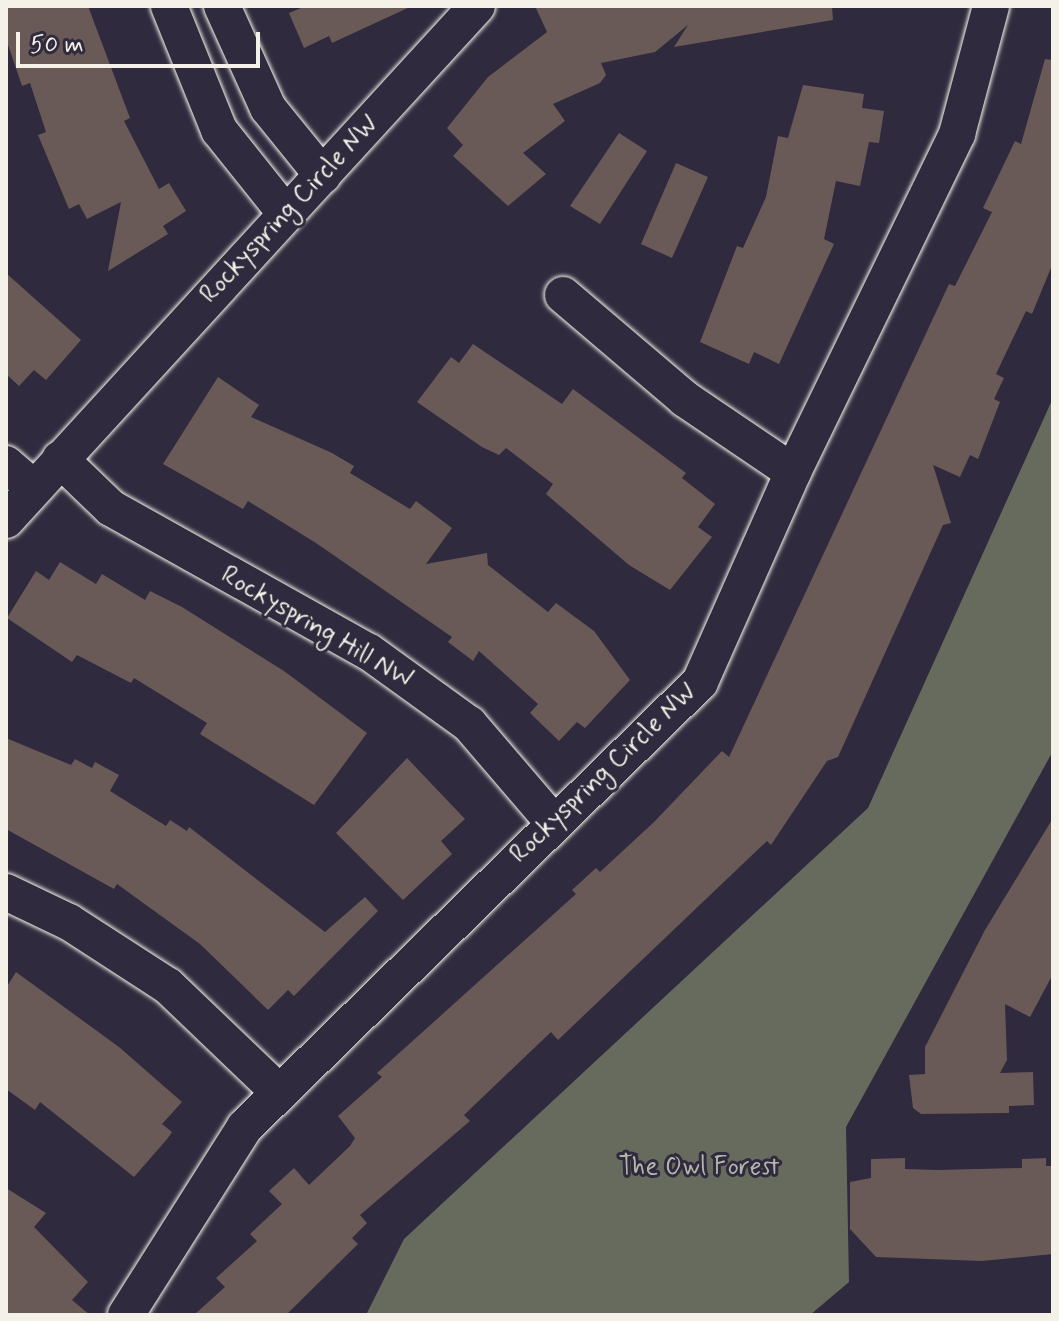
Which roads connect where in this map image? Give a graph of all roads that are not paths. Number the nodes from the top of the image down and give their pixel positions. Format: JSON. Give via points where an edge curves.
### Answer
{"nodes":[{"id":1,"x":169,"y":6,"type":"edge"},
{"id":2,"x":222,"y":6,"type":"edge"},
{"id":3,"x":477,"y":6,"type":"edge"},
{"id":4,"x":991,"y":6,"type":"edge"},
{"id":5,"x":323,"y":176,"type":"junction"},
{"id":6,"x":286,"y":214,"type":"junction"},
{"id":7,"x":563,"y":295,"type":"dead end"},
{"id":8,"x":60,"y":459,"type":"junction"},
{"id":9,"x":793,"y":472,"type":"junction"},
{"id":10,"x":19,"y":476,"type":"edge"},
{"id":11,"x":6,"y":520,"type":"edge"},
{"id":12,"x":552,"y":821,"type":"junction"},
{"id":13,"x":6,"y":892,"type":"edge"},
{"id":14,"x":279,"y":1092,"type":"junction"},
{"id":15,"x":126,"y":1315,"type":"edge"}],
"edges":[{"from":1,"to":6,"type":"street","via":[[219,130]]},
{"from":2,"to":5,"type":"street","via":[[268,108]]},
{"from":3,"to":5,"type":"street","name":"Rockyspring Circle NW"},
{"from":4,"to":9,"type":"street","name":"Rockyspring Circle NW","via":[[991,26],[957,134]]},
{"from":5,"to":6,"type":"street","name":"Rockyspring Circle NW"},
{"from":6,"to":8,"type":"street","name":"Rockyspring Circle NW"},
{"from":7,"to":9,"type":"street","via":[[685,399]]},
{"from":8,"to":10,"type":"street","name":"Rockyspring Circle NW"},
{"from":8,"to":12,"type":"street","name":"Rockyspring Hill NW","via":[[111,508],[369,652],[469,724]]},
{"from":9,"to":12,"type":"street","name":"Rockyspring Circle NW","via":[[700,682]]},
{"from":10,"to":11,"type":"street","name":"Rockyspring Circle NW"},
{"from":12,"to":14,"type":"street","name":"Rockyspring Circle NW","via":[[374,1007]]},
{"from":13,"to":14,"type":"street","via":[[69,922],[168,986]]},
{"from":14,"to":15,"type":"street","name":"Rockyspring Circle NW","via":[[245,1127]]}]}
